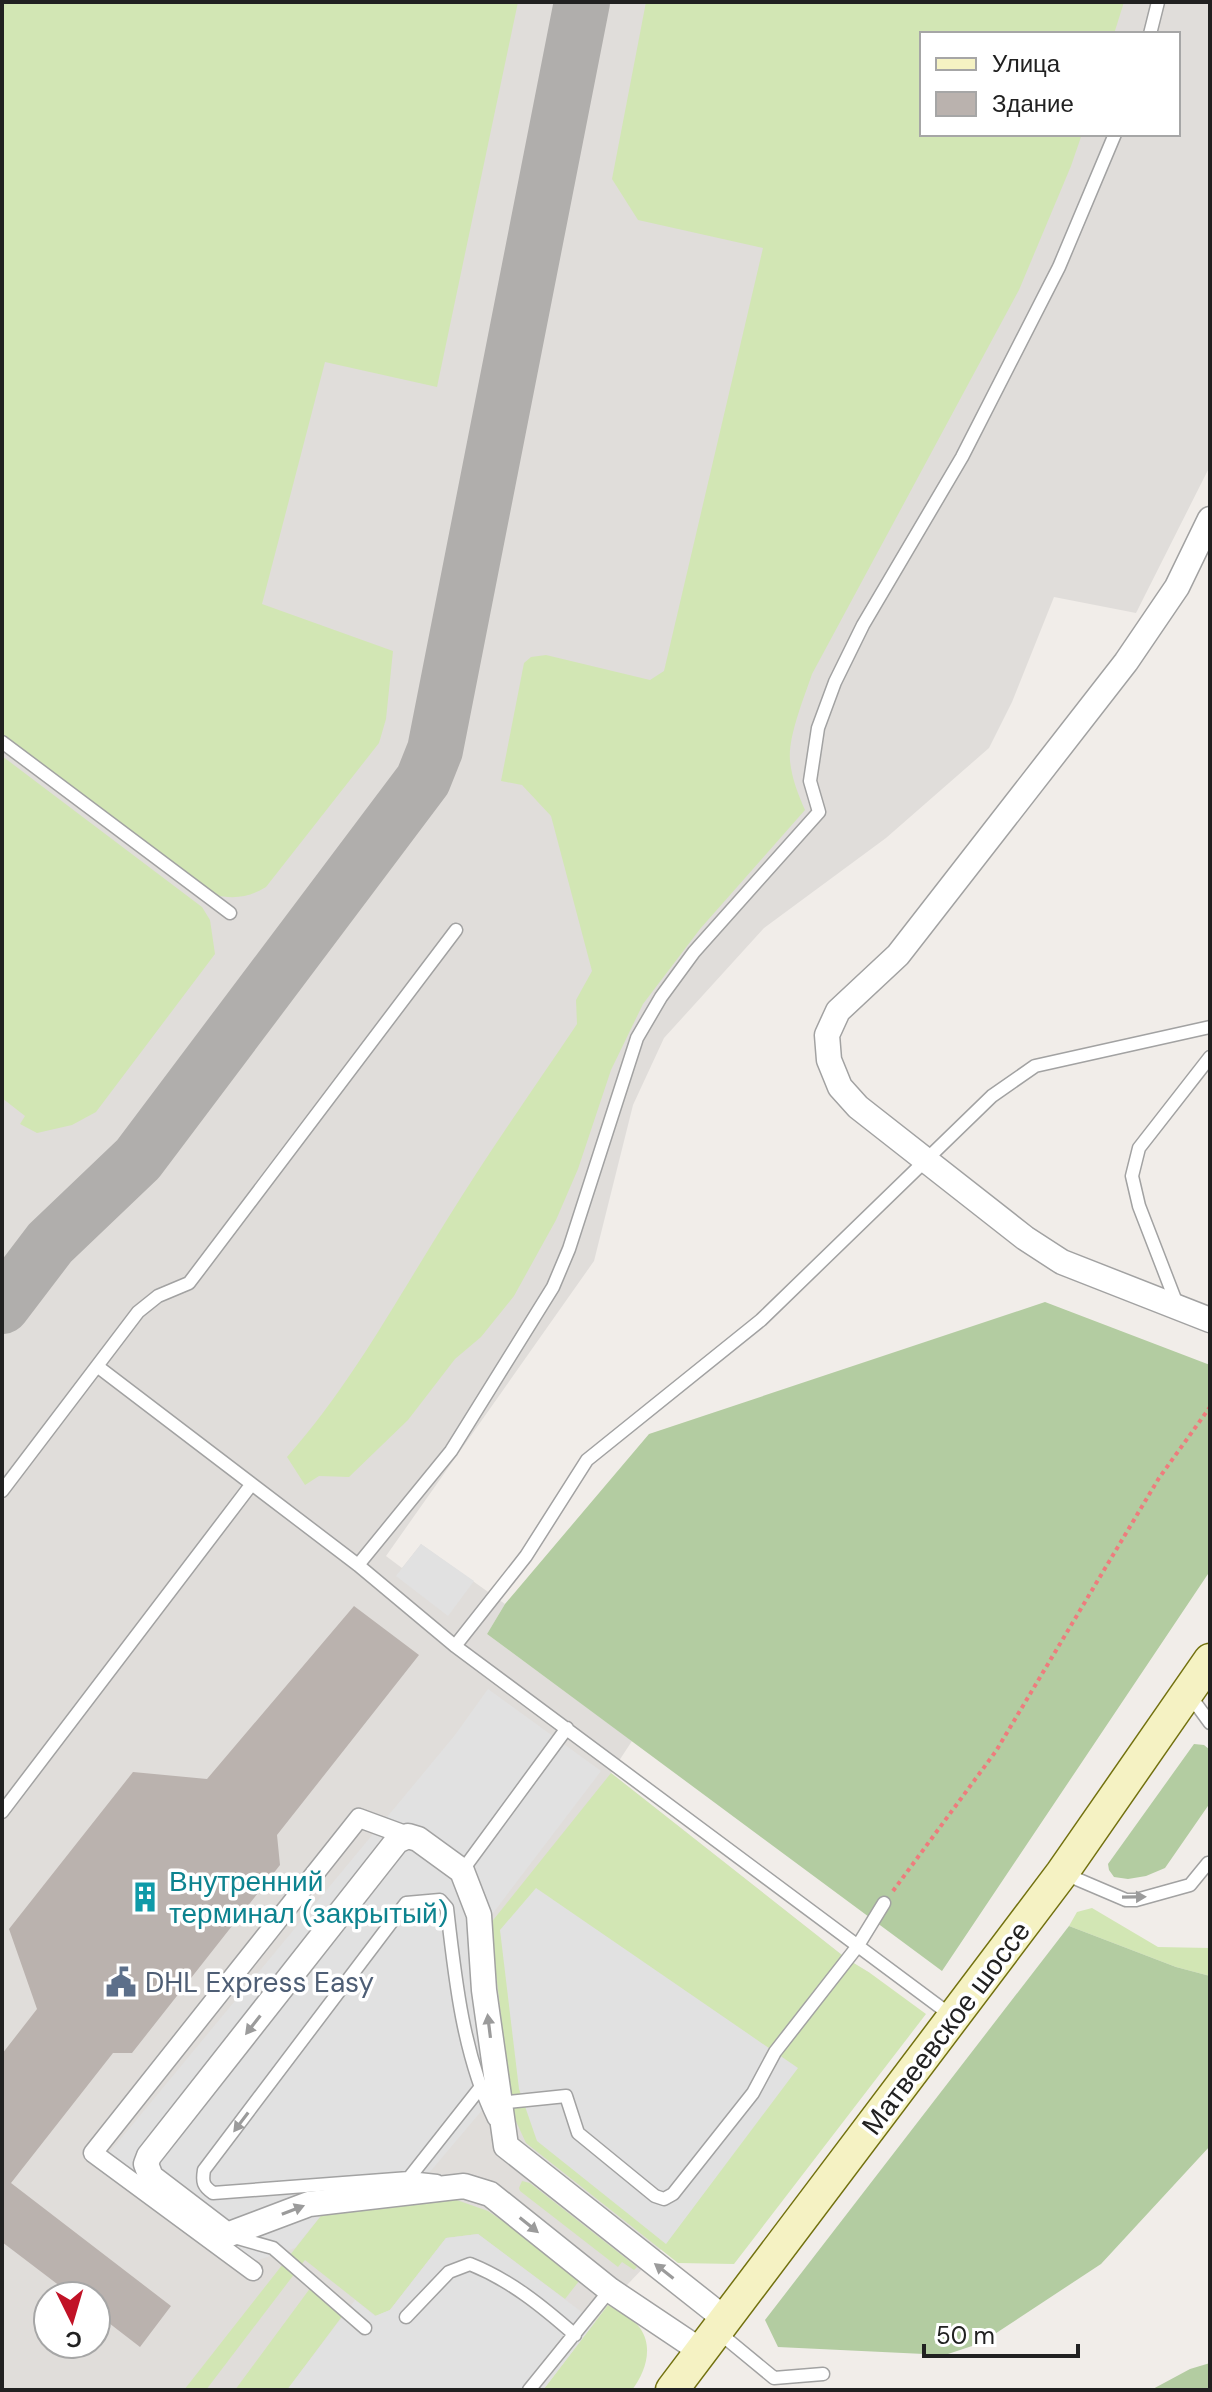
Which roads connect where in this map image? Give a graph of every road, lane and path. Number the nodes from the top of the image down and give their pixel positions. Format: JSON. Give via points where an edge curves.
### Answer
{"nodes":[{"id":1,"x":1158,"y":2,"type":"edge"},
{"id":2,"x":1150,"y":32,"type":"edge"},
{"id":3,"x":1114,"y":136,"type":"edge"},
{"id":4,"x":1210,"y":519,"type":"edge"},
{"id":5,"x":2,"y":742,"type":"edge"},
{"id":6,"x":230,"y":913,"type":"dead end"},
{"id":7,"x":456,"y":930,"type":"dead end"},
{"id":8,"x":1210,"y":1027,"type":"edge"},
{"id":9,"x":1210,"y":1057,"type":"edge"},
{"id":10,"x":928,"y":1160,"type":"junction"},
{"id":11,"x":1178,"y":1307,"type":"junction"},
{"id":12,"x":1210,"y":1320,"type":"edge"},
{"id":13,"x":97,"y":1366,"type":"junction"},
{"id":14,"x":1210,"y":1407,"type":"edge"},
{"id":15,"x":251,"y":1485,"type":"junction"},
{"id":16,"x":2,"y":1491,"type":"edge"},
{"id":17,"x":358,"y":1565,"type":"junction"},
{"id":18,"x":455,"y":1646,"type":"junction"},
{"id":19,"x":1210,"y":1660,"type":"edge"},
{"id":20,"x":1188,"y":1693,"type":"junction"},
{"id":21,"x":1210,"y":1723,"type":"edge"},
{"id":22,"x":567,"y":1728,"type":"junction"},
{"id":23,"x":2,"y":1812,"type":"edge"},
{"id":24,"x":408,"y":1836,"type":"junction"},
{"id":25,"x":1208,"y":1863,"type":"dead end"},
{"id":26,"x":462,"y":1871,"type":"junction"},
{"id":27,"x":1062,"y":1873,"type":"junction"},
{"id":28,"x":884,"y":1903,"type":"joint"},
{"id":29,"x":857,"y":1947,"type":"junction"},
{"id":30,"x":954,"y":2018,"type":"junction"},
{"id":31,"x":489,"y":2096,"type":"junction"},
{"id":32,"x":409,"y":2178,"type":"junction"},
{"id":33,"x":464,"y":2186,"type":"junction"},
{"id":34,"x":227,"y":2235,"type":"junction"},
{"id":35,"x":253,"y":2271,"type":"dead end"},
{"id":36,"x":610,"y":2290,"type":"junction"},
{"id":37,"x":406,"y":2317,"type":"dead end"},
{"id":38,"x":365,"y":2328,"type":"dead end"},
{"id":39,"x":714,"y":2334,"type":"junction"},
{"id":40,"x":575,"y":2335,"type":"junction"},
{"id":41,"x":823,"y":2374,"type":"dead end"},
{"id":42,"x":529,"y":2390,"type":"edge"},
{"id":43,"x":672,"y":2390,"type":"edge"}],
"edges":[{"from":1,"to":2,"type":"lane"},
{"from":3,"to":17,"type":"lane","via":[[1053,281],[962,457],[835,682],[818,728],[810,781],[819,812],[694,952],[661,997],[637,1038],[553,1287],[451,1451]]},
{"from":4,"to":10,"type":"street","via":[[1177,587],[1126,662],[898,955],[838,1011],[827,1035],[829,1060],[840,1087]]},
{"from":5,"to":6,"type":"lane"},
{"from":7,"to":13,"type":"lane","via":[[189,1283],[158,1296],[138,1312]]},
{"from":8,"to":10,"type":"lane","via":[[1035,1066],[992,1096]]},
{"from":9,"to":11,"type":"lane","via":[[1139,1148],[1132,1176]]},
{"from":10,"to":11,"type":"street","via":[[1062,1262]]},
{"from":10,"to":18,"type":"lane","via":[[761,1320],[587,1460],[526,1556]]},
{"from":11,"to":12,"type":"street"},
{"from":13,"to":15,"type":"lane"},
{"from":13,"to":16,"type":"lane"},
{"from":14,"to":28,"type":"path","via":[[1159,1478],[996,1751]]},
{"from":15,"to":17,"type":"lane"},
{"from":15,"to":23,"type":"lane"},
{"from":17,"to":18,"type":"lane"},
{"from":18,"to":22,"type":"lane"},
{"from":19,"to":20,"type":"main road","name":"Матвеевское шоссе"},
{"from":20,"to":21,"type":"lane"},
{"from":20,"to":27,"type":"main road","name":"Матвеевское шоссе"},
{"from":22,"to":26,"type":"lane"},
{"from":22,"to":29,"type":"lane"},
{"from":24,"to":26,"type":"street"},
{"from":24,"to":34,"type":"street","one_way":true,"via":[[397,1841],[149,2156],[151,2177]]},
{"from":24,"to":35,"type":"street","via":[[359,1818],[93,2153]]},
{"from":27,"to":25,"type":"lane","one_way":true,"via":[[1136,1900],[1190,1885]]},
{"from":31,"to":26,"type":"street","one_way":true,"via":[[479,1915]]},
{"from":27,"to":30,"type":"main road","name":"Матвеевское шоссе"},
{"from":28,"to":29,"type":"lane"},
{"from":29,"to":30,"type":"lane"},
{"from":29,"to":31,"type":"lane","via":[[775,2052],[753,2093],[664,2199],[620,2171],[578,2133],[566,2096]]},
{"from":30,"to":39,"type":"main road","name":"Матвеевское шоссе"},
{"from":31,"to":32,"type":"lane"},
{"from":31,"to":32,"type":"lane","one_way":true,"via":[[464,2021],[447,1908],[440,1900],[406,1903],[204,2170],[202,2181],[213,2193]]},
{"from":39,"to":31,"type":"street","one_way":true,"via":[[509,2149]]},
{"from":32,"to":33,"type":"lane"},
{"from":34,"to":33,"type":"street","one_way":true,"via":[[309,2204]]},
{"from":33,"to":36,"type":"street","one_way":true,"via":[[490,2194]]},
{"from":34,"to":38,"type":"lane","via":[[273,2248]]},
{"from":36,"to":39,"type":"street"},
{"from":36,"to":40,"type":"lane"},
{"from":37,"to":40,"type":"lane","via":[[449,2272],[470,2264],[533,2299]]},
{"from":39,"to":41,"type":"lane","via":[[774,2378]]},
{"from":39,"to":43,"type":"main road","name":"Матвеевское шоссе"},
{"from":40,"to":42,"type":"lane"}]}
